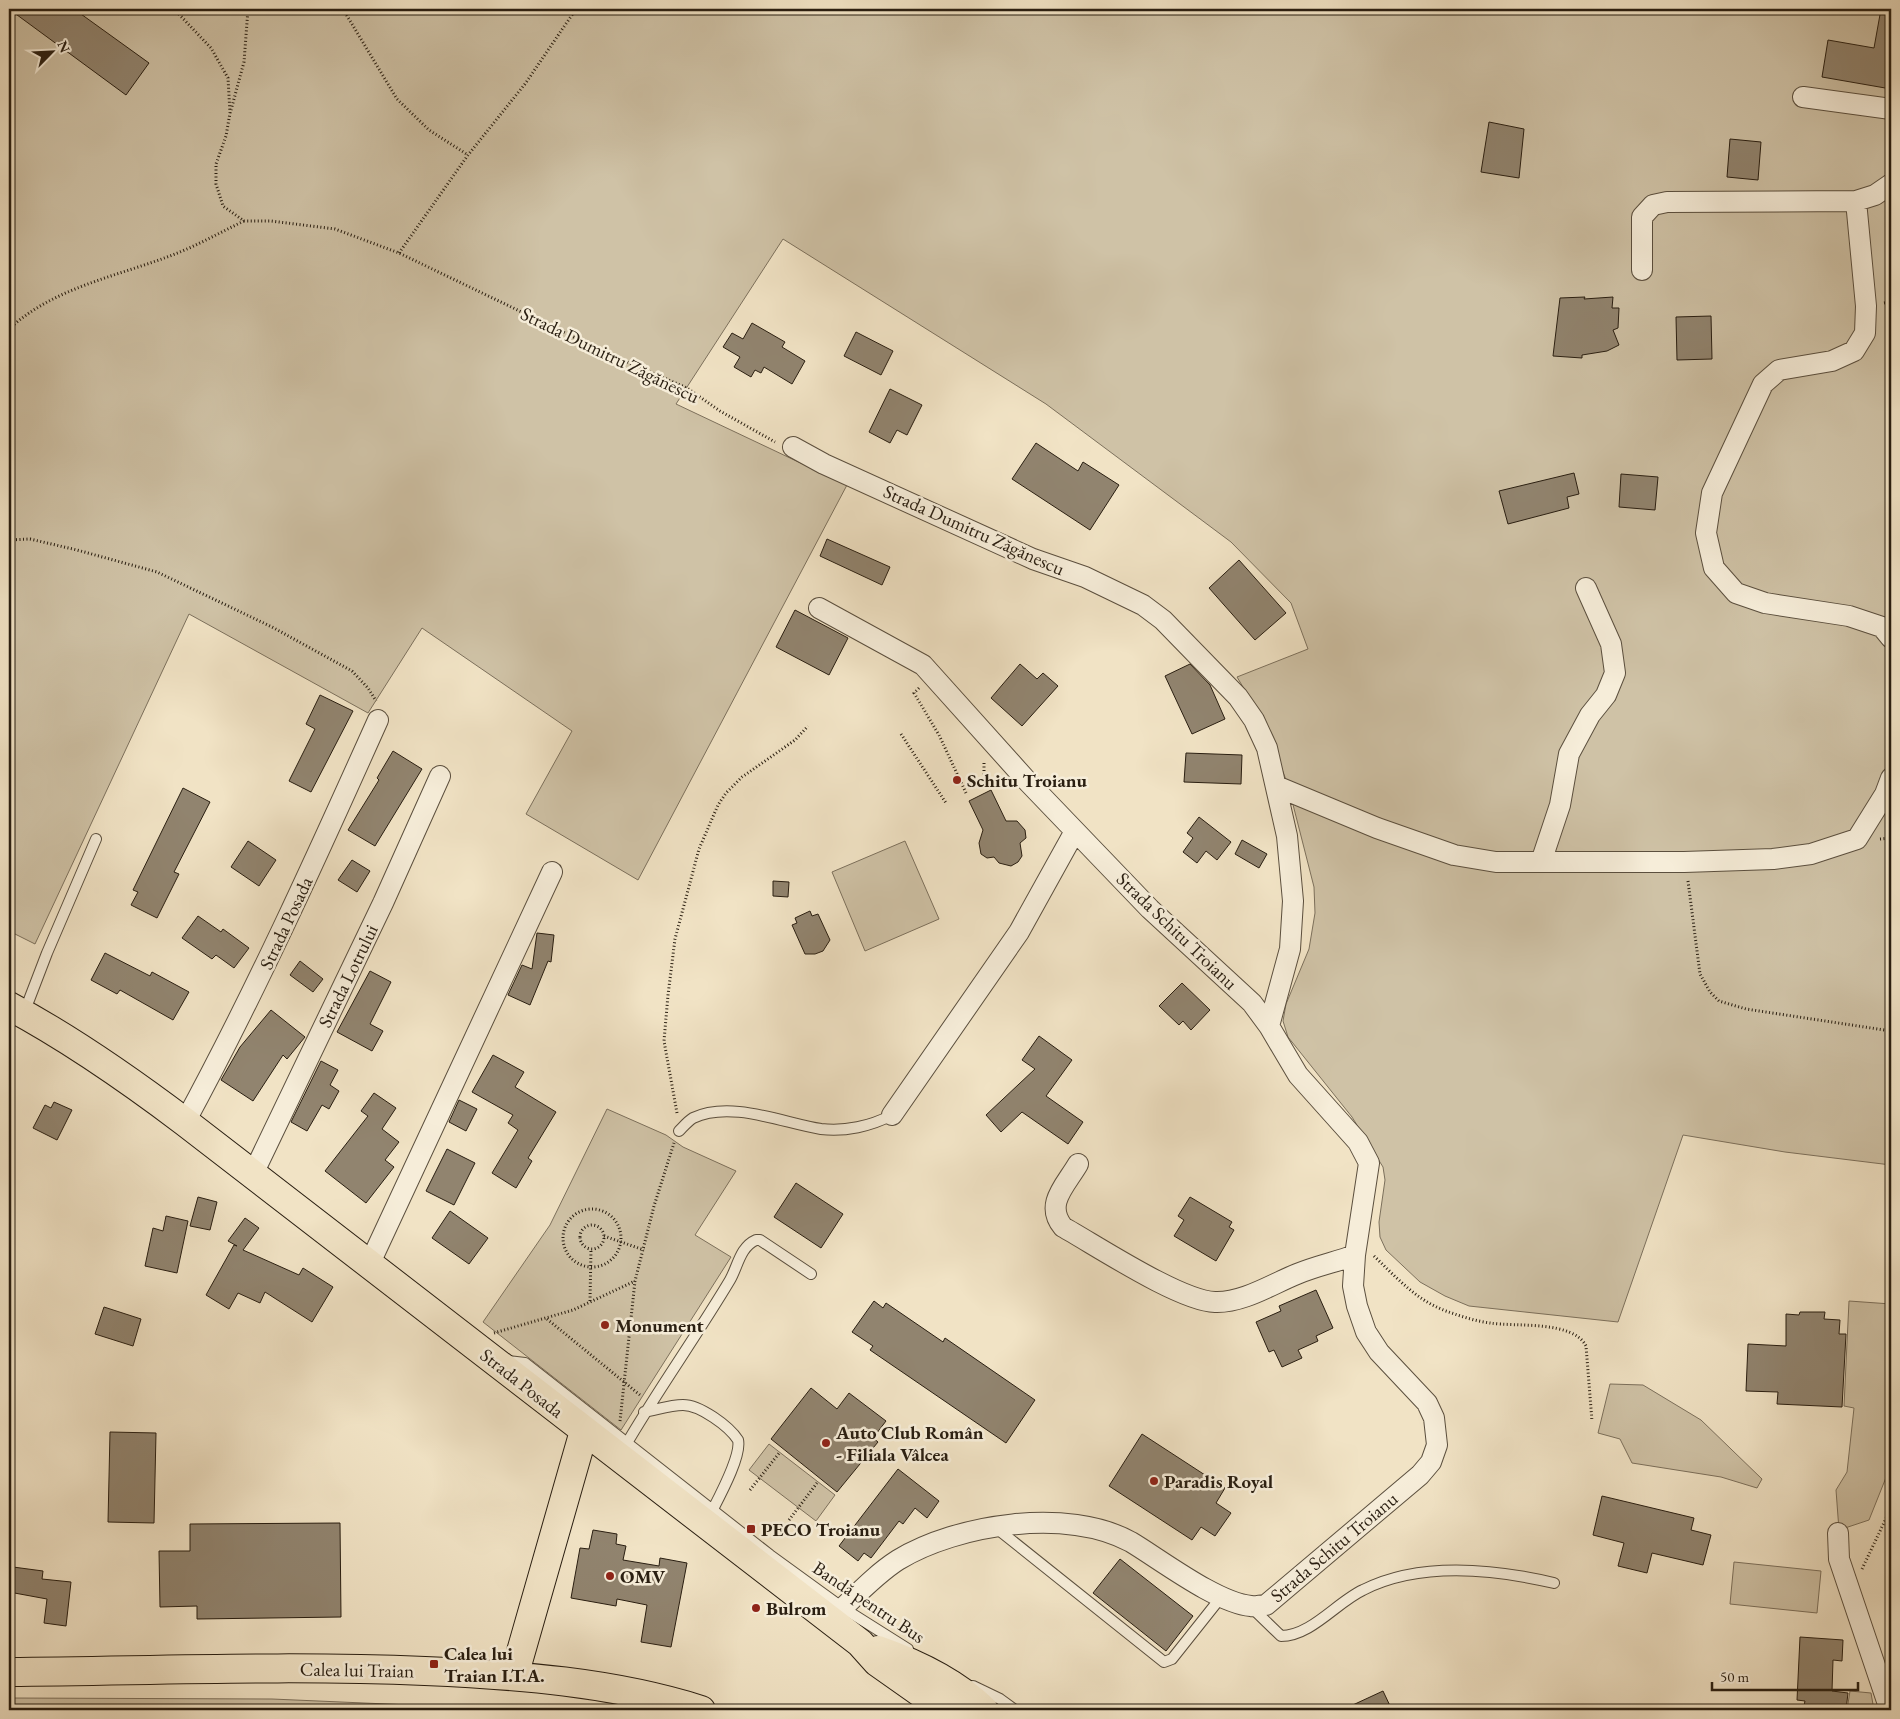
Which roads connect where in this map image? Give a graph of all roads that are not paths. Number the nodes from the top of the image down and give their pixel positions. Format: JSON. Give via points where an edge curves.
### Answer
{"nodes":[{"id":1,"x":1803,"y":97,"type":"dead end"},
{"id":2,"x":1891,"y":109,"type":"edge"},
{"id":3,"x":1891,"y":184,"type":"edge"},
{"id":4,"x":1856,"y":201,"type":"junction"},
{"id":5,"x":1642,"y":270,"type":"dead end"},
{"id":6,"x":793,"y":446,"type":"road end"},
{"id":7,"x":1586,"y":588,"type":"dead end"},
{"id":8,"x":820,"y":608,"type":"dead end"},
{"id":9,"x":1891,"y":638,"type":"edge"},
{"id":10,"x":378,"y":720,"type":"road end"},
{"id":11,"x":440,"y":776,"type":"dead end"},
{"id":12,"x":1891,"y":778,"type":"edge"},
{"id":13,"x":1276,"y":786,"type":"junction"},
{"id":14,"x":1079,"y":835,"type":"junction"},
{"id":15,"x":96,"y":839,"type":"dead end"},
{"id":16,"x":1540,"y":862,"type":"junction"},
{"id":17,"x":552,"y":872,"type":"dead end"},
{"id":18,"x":16,"y":1010,"type":"edge"},
{"id":19,"x":1269,"y":1026,"type":"junction"},
{"id":20,"x":892,"y":1115,"type":"joint"},
{"id":21,"x":185,"y":1122,"type":"junction"},
{"id":22,"x":679,"y":1131,"type":"road end"},
{"id":23,"x":1078,"y":1164,"type":"dead end"},
{"id":24,"x":253,"y":1174,"type":"junction"},
{"id":25,"x":1357,"y":1247,"type":"junction"},
{"id":26,"x":369,"y":1266,"type":"junction"},
{"id":27,"x":811,"y":1274,"type":"dead end"},
{"id":28,"x":490,"y":1358,"type":"junction"},
{"id":29,"x":647,"y":1408,"type":"junction"},
{"id":30,"x":584,"y":1431,"type":"junction"},
{"id":31,"x":623,"y":1451,"type":"junction"},
{"id":32,"x":708,"y":1517,"type":"junction"},
{"id":33,"x":994,"y":1527,"type":"junction"},
{"id":34,"x":1838,"y":1533,"type":"dead end"},
{"id":35,"x":1554,"y":1583,"type":"dead end"},
{"id":36,"x":1222,"y":1596,"type":"junction"},
{"id":37,"x":1250,"y":1606,"type":"junction"},
{"id":38,"x":836,"y":1614,"type":"junction"},
{"id":39,"x":860,"y":1643,"type":"junction"},
{"id":40,"x":9,"y":1672,"type":"edge"},
{"id":41,"x":514,"y":1676,"type":"junction"},
{"id":42,"x":701,"y":1710,"type":"edge"},
{"id":43,"x":945,"y":1710,"type":"edge"},
{"id":44,"x":984,"y":1710,"type":"edge"},
{"id":45,"x":1015,"y":1710,"type":"edge"},
{"id":46,"x":1890,"y":1710,"type":"edge"}],
"edges":[{"from":1,"to":2,"type":"street"},
{"from":3,"to":4,"type":"street","via":[[1875,195]]},
{"from":4,"to":5,"type":"street","via":[[1653,204],[1642,217]]},
{"from":4,"to":9,"type":"street","via":[[1866,306],[1865,333],[1854,350],[1832,361],[1779,370],[1763,384],[1712,493],[1706,533],[1714,568],[1736,593],[1766,603],[1849,616],[1882,627]]},
{"from":6,"to":13,"type":"street","name":"Strada Dumitru Zăgănescu","via":[[824,464],[1033,559],[1085,577],[1143,605],[1163,620],[1238,696],[1267,748]]},
{"from":7,"to":16,"type":"street","via":[[1612,644],[1615,673],[1606,695],[1590,715],[1569,754],[1560,805]]},
{"from":8,"to":14,"type":"street","name":"Strada Schitu Troianu","via":[[923,666]]},
{"from":10,"to":21,"type":"street","name":"Strada Posada","via":[[285,926]]},
{"from":11,"to":24,"type":"street","name":"Strada Lotrului","via":[[384,903]]},
{"from":12,"to":16,"type":"street","via":[[1885,794],[1857,839],[1811,854],[1773,859],[1684,862]]},
{"from":13,"to":16,"type":"street","via":[[1377,828],[1454,855],[1496,862]]},
{"from":13,"to":19,"type":"street","via":[[1287,836],[1293,927]]},
{"from":14,"to":19,"type":"street","name":"Strada Schitu Troianu","via":[[1150,909],[1252,1003]]},
{"from":14,"to":20,"type":"street","via":[[1019,932]]},
{"from":15,"to":18,"type":"lane","via":[[47,953]]},
{"from":17,"to":26,"type":"street"},
{"from":18,"to":21,"type":"main road","name":"Strada Posada","via":[[62,1035]]},
{"from":19,"to":25,"type":"street","name":"Strada Schitu Troianu","via":[[1298,1075],[1358,1142],[1369,1163]]},
{"from":20,"to":22,"type":"lane","via":[[855,1128],[822,1129],[764,1116],[716,1111],[692,1118]]},
{"from":21,"to":24,"type":"main road","name":"Strada Posada"},
{"from":23,"to":25,"type":"street","via":[[1054,1206],[1056,1218],[1063,1227],[1202,1301],[1217,1302],[1244,1296]]},
{"from":24,"to":26,"type":"main road","name":"Strada Posada"},
{"from":25,"to":37,"type":"street","name":"Strada Schitu Troianu","via":[[1353,1286],[1366,1332],[1395,1371],[1427,1403],[1434,1418],[1437,1445],[1431,1462],[1420,1475],[1266,1605]]},
{"from":26,"to":28,"type":"main road","name":"Strada Posada"},
{"from":27,"to":29,"type":"lane","via":[[760,1240],[750,1242],[726,1287]]},
{"from":28,"to":30,"type":"main road","name":"Strada Posada"},
{"from":28,"to":31,"type":"lane","via":[[525,1363]]},
{"from":29,"to":31,"type":"lane"},
{"from":29,"to":32,"type":"lane","via":[[690,1406],[736,1437],[738,1448]]},
{"from":30,"to":31,"type":"main road","name":"Strada Posada"},
{"from":30,"to":41,"type":"main road"},
{"from":31,"to":32,"type":"main road","name":"Strada Posada"},
{"from":32,"to":38,"type":"main road","name":"Strada Posada"},
{"from":33,"to":36,"type":"street","name":"Strada Schitu Troianu","via":[[1070,1525],[1110,1532]]},
{"from":33,"to":36,"type":"lane","via":[[1164,1662],[1172,1658]]},
{"from":33,"to":38,"type":"street","name":"Strada Schitu Troianu","via":[[965,1531],[897,1561]]},
{"from":34,"to":46,"type":"street","via":[[1839,1559]]},
{"from":35,"to":37,"type":"lane","via":[[1486,1572],[1402,1575],[1362,1590],[1319,1620],[1287,1636],[1280,1636]]},
{"from":36,"to":37,"type":"street","name":"Strada Schitu Troianu"},
{"from":38,"to":39,"type":"main road","name":"Strada Posada"},
{"from":38,"to":45,"type":"lane","name":"Bandă pentru Bus","via":[[1000,1699]]},
{"from":39,"to":43,"type":"main road","name":"Strada Posada","via":[[876,1662]]},
{"from":39,"to":44,"type":"main road","name":"Strada Posada","via":[[916,1666],[973,1699]]},
{"from":40,"to":41,"type":"main road","name":"Calea lui Traian","via":[[372,1669]]},
{"from":41,"to":42,"type":"main road","name":"Calea lui Traian","via":[[601,1688]]}]}
